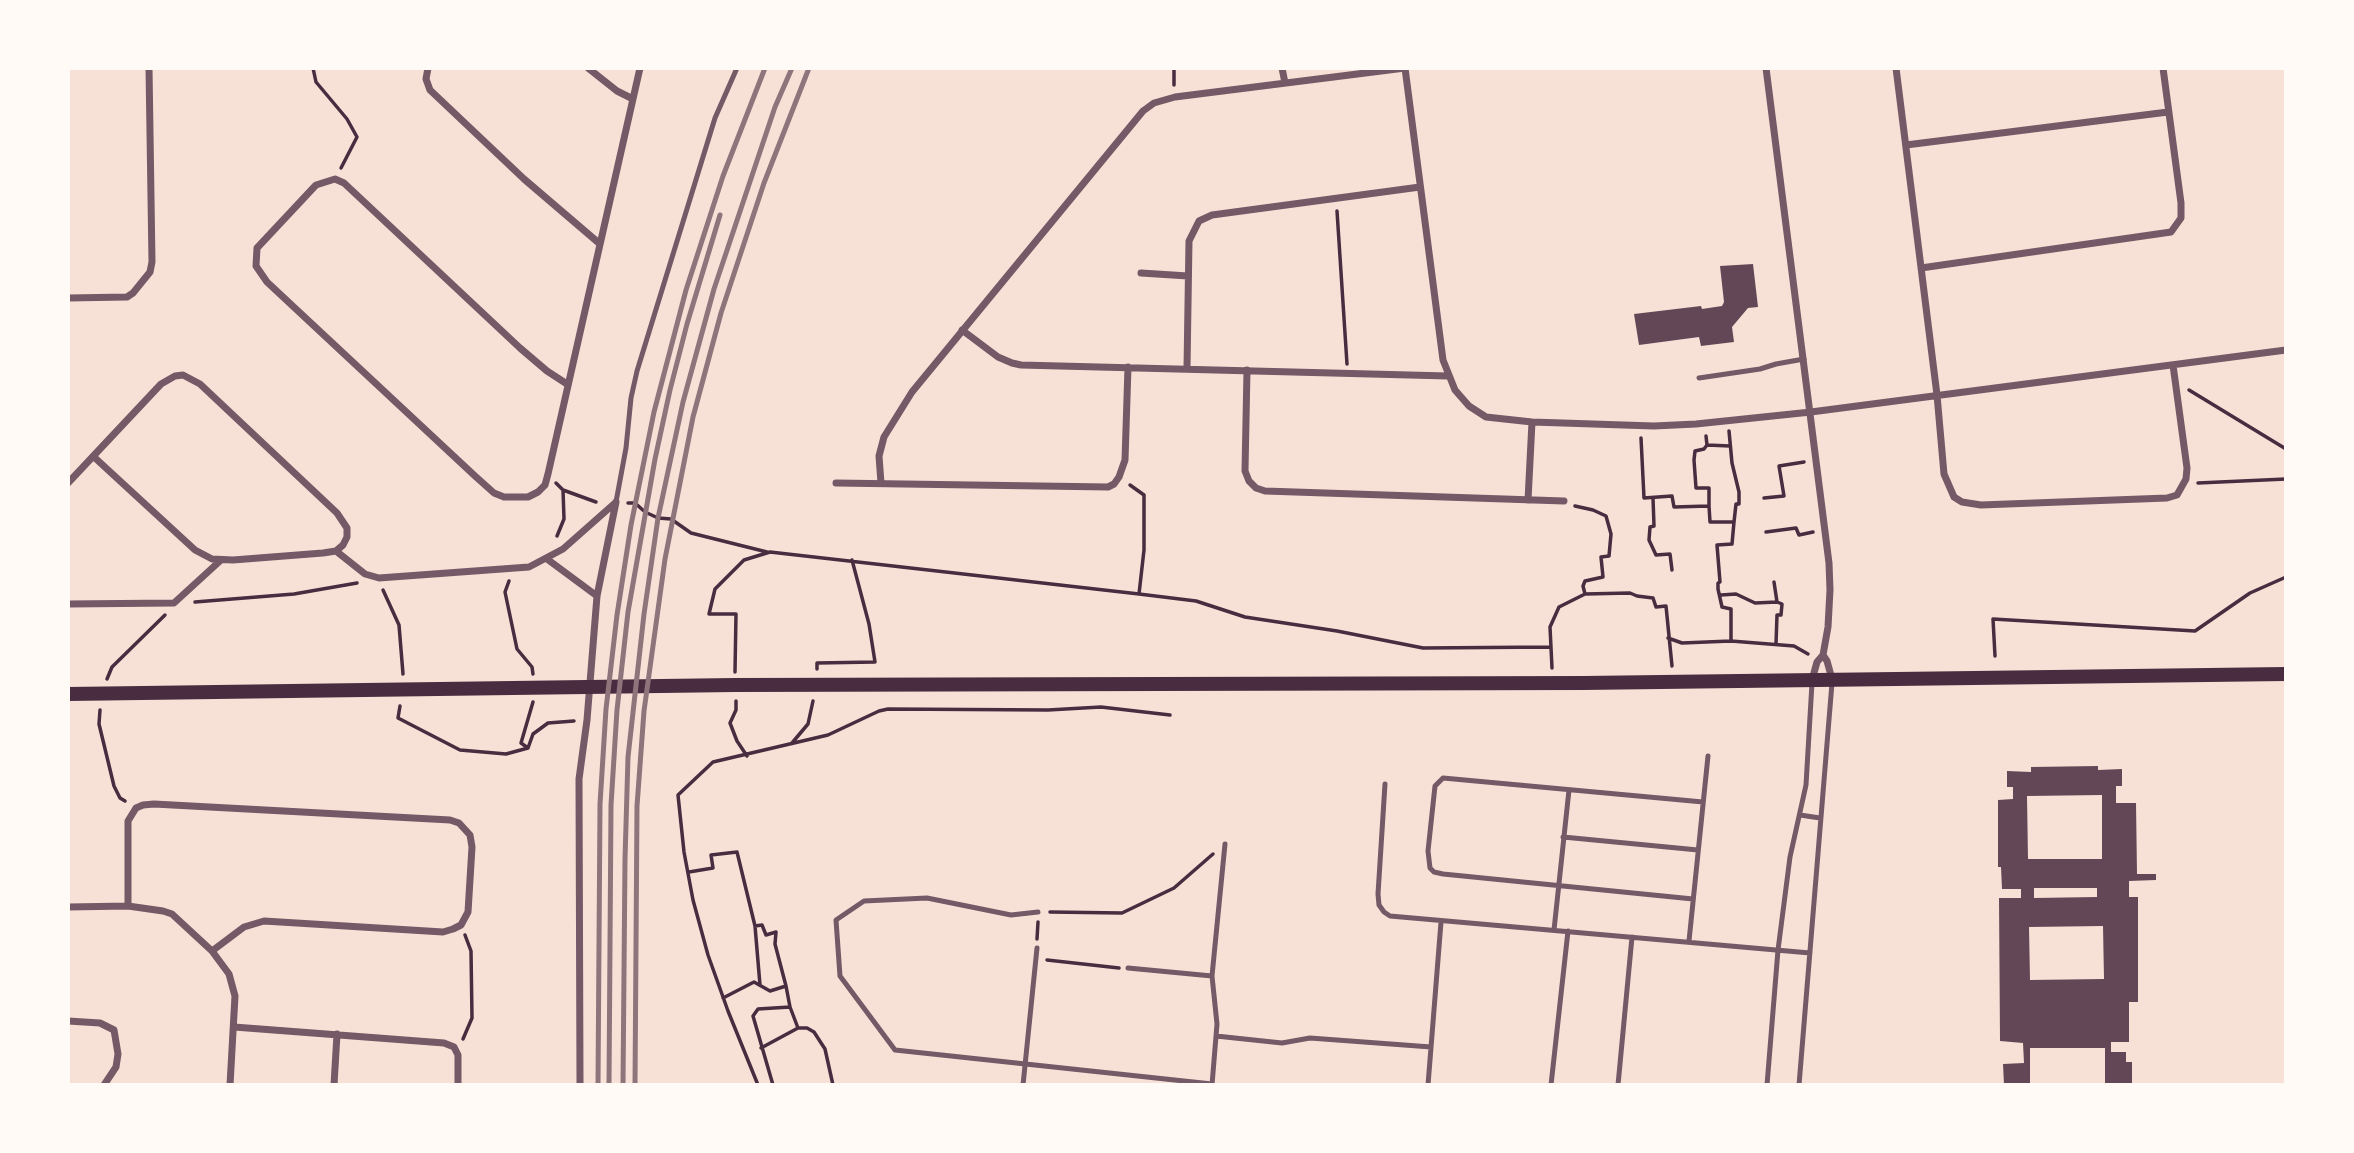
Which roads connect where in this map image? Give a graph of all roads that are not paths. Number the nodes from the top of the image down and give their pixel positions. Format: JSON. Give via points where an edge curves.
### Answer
{"nodes":[{"id":1,"x":149,"y":68,"type":"edge"},
{"id":2,"x":428,"y":68,"type":"edge"},
{"id":3,"x":588,"y":68,"type":"edge"},
{"id":4,"x":640,"y":68,"type":"edge"},
{"id":5,"x":737,"y":68,"type":"edge"},
{"id":6,"x":1282,"y":68,"type":"edge"},
{"id":7,"x":1405,"y":68,"type":"edge"},
{"id":8,"x":1766,"y":68,"type":"edge"},
{"id":9,"x":1896,"y":68,"type":"edge"},
{"id":10,"x":2163,"y":68,"type":"edge"},
{"id":11,"x":1284,"y":83,"type":"junction"},
{"id":12,"x":633,"y":99,"type":"junction"},
{"id":13,"x":2168,"y":112,"type":"junction"},
{"id":14,"x":1906,"y":145,"type":"junction"},
{"id":15,"x":1420,"y":187,"type":"junction"},
{"id":16,"x":600,"y":244,"type":"junction"},
{"id":17,"x":1921,"y":268,"type":"junction"},
{"id":18,"x":1141,"y":273,"type":"dead end"},
{"id":19,"x":1188,"y":276,"type":"junction"},
{"id":20,"x":68,"y":298,"type":"edge"},
{"id":21,"x":962,"y":330,"type":"junction"},
{"id":22,"x":2286,"y":350,"type":"edge"},
{"id":23,"x":1804,"y":359,"type":"junction"},
{"id":24,"x":2173,"y":365,"type":"junction"},
{"id":25,"x":1128,"y":367,"type":"junction"},
{"id":26,"x":1187,"y":368,"type":"junction"},
{"id":27,"x":1247,"y":370,"type":"junction"},
{"id":28,"x":1448,"y":376,"type":"junction"},
{"id":29,"x":1699,"y":378,"type":"dead end"},
{"id":30,"x":567,"y":384,"type":"junction"},
{"id":31,"x":1937,"y":395,"type":"junction"},
{"id":32,"x":1811,"y":412,"type":"junction"},
{"id":33,"x":1532,"y":422,"type":"junction"},
{"id":34,"x":94,"y":457,"type":"junction"},
{"id":35,"x":68,"y":482,"type":"edge"},
{"id":36,"x":836,"y":483,"type":"dead end"},
{"id":37,"x":881,"y":483,"type":"junction"},
{"id":38,"x":1528,"y":500,"type":"junction"},
{"id":39,"x":1564,"y":501,"type":"road end"},
{"id":40,"x":616,"y":502,"type":"junction"},
{"id":41,"x":336,"y":551,"type":"junction"},
{"id":42,"x":547,"y":559,"type":"junction"},
{"id":43,"x":221,"y":560,"type":"junction"},
{"id":44,"x":597,"y":596,"type":"junction"},
{"id":45,"x":68,"y":604,"type":"edge"},
{"id":46,"x":1823,"y":655,"type":"junction"},
{"id":47,"x":2286,"y":674,"type":"edge"},
{"id":48,"x":1812,"y":680,"type":"junction"},
{"id":49,"x":1832,"y":680,"type":"junction"},
{"id":50,"x":68,"y":694,"type":"edge"},
{"id":51,"x":1708,"y":756,"type":"dead end"},
{"id":52,"x":1385,"y":784,"type":"dead end"},
{"id":53,"x":1569,"y":790,"type":"junction"},
{"id":54,"x":1703,"y":802,"type":"junction"},
{"id":55,"x":1800,"y":815,"type":"junction"},
{"id":56,"x":1820,"y":818,"type":"junction"},
{"id":57,"x":1563,"y":837,"type":"junction"},
{"id":58,"x":1225,"y":844,"type":"road end"},
{"id":59,"x":1698,"y":850,"type":"junction"},
{"id":60,"x":1558,"y":886,"type":"junction"},
{"id":61,"x":1693,"y":899,"type":"junction"},
{"id":62,"x":128,"y":906,"type":"junction"},
{"id":63,"x":68,"y":907,"type":"edge"},
{"id":64,"x":1038,"y":912,"type":"road end"},
{"id":65,"x":1441,"y":922,"type":"junction"},
{"id":66,"x":1555,"y":930,"type":"junction"},
{"id":67,"x":1568,"y":932,"type":"junction"},
{"id":68,"x":1632,"y":937,"type":"junction"},
{"id":69,"x":1689,"y":941,"type":"junction"},
{"id":70,"x":1037,"y":948,"type":"road end"},
{"id":71,"x":1779,"y":950,"type":"junction"},
{"id":72,"x":212,"y":951,"type":"junction"},
{"id":73,"x":1810,"y":953,"type":"junction"},
{"id":74,"x":1128,"y":968,"type":"road end"},
{"id":75,"x":1212,"y":976,"type":"junction"},
{"id":76,"x":68,"y":1021,"type":"edge"},
{"id":77,"x":234,"y":1027,"type":"junction"},
{"id":78,"x":337,"y":1034,"type":"junction"},
{"id":79,"x":1216,"y":1037,"type":"junction"},
{"id":80,"x":1431,"y":1047,"type":"junction"},
{"id":81,"x":1025,"y":1064,"type":"junction"},
{"id":82,"x":1212,"y":1084,"type":"edge"},
{"id":83,"x":104,"y":1085,"type":"edge"},
{"id":84,"x":230,"y":1085,"type":"edge"},
{"id":85,"x":334,"y":1085,"type":"edge"},
{"id":86,"x":458,"y":1085,"type":"edge"},
{"id":87,"x":580,"y":1085,"type":"edge"},
{"id":88,"x":1023,"y":1085,"type":"edge"},
{"id":89,"x":1428,"y":1085,"type":"edge"},
{"id":90,"x":1551,"y":1085,"type":"edge"},
{"id":91,"x":1618,"y":1085,"type":"edge"},
{"id":92,"x":1767,"y":1085,"type":"edge"},
{"id":93,"x":1799,"y":1085,"type":"edge"}],
"edges":[{"from":1,"to":20,"type":"street","via":[[150,272],[127,297]]},
{"from":2,"to":16,"type":"street","via":[[430,90]]},
{"from":3,"to":12,"type":"street"},
{"from":4,"to":12,"type":"street"},
{"from":5,"to":40,"type":"lane","via":[[715,117],[637,371]]},
{"from":6,"to":11,"type":"street"},
{"from":7,"to":11,"type":"street"},
{"from":7,"to":15,"type":"street"},
{"from":8,"to":23,"type":"street"},
{"from":9,"to":14,"type":"street"},
{"from":10,"to":13,"type":"street"},
{"from":11,"to":21,"type":"street","via":[[1175,97],[1143,111]]},
{"from":12,"to":16,"type":"street"},
{"from":13,"to":14,"type":"street"},
{"from":13,"to":17,"type":"street","via":[[2181,203],[2181,218],[2171,232]]},
{"from":14,"to":17,"type":"street"},
{"from":15,"to":19,"type":"street","via":[[1205,217],[1189,241]]},
{"from":15,"to":28,"type":"street"},
{"from":16,"to":30,"type":"street"},
{"from":17,"to":31,"type":"street"},
{"from":18,"to":19,"type":"street"},
{"from":19,"to":26,"type":"street"},
{"from":21,"to":25,"type":"street","via":[[1012,363]]},
{"from":21,"to":37,"type":"street","via":[[912,392],[884,436],[879,456]]},
{"from":22,"to":24,"type":"street"},
{"from":23,"to":29,"type":"lane"},
{"from":23,"to":32,"type":"street"},
{"from":24,"to":31,"type":"street"},
{"from":24,"to":31,"type":"street","via":[[2187,468],[2177,495],[2167,498],[1962,502],[1944,474]]},
{"from":25,"to":26,"type":"street"},
{"from":25,"to":37,"type":"street","via":[[1125,460],[1114,484],[1101,488]]},
{"from":26,"to":27,"type":"street"},
{"from":27,"to":28,"type":"street"},
{"from":27,"to":38,"type":"street","via":[[1245,471],[1256,488]]},
{"from":28,"to":33,"type":"street","via":[[1477,412],[1496,420]]},
{"from":30,"to":30,"type":"street","via":[[520,348],[352,188],[335,179],[316,185],[262,242],[256,255],[259,272],[494,493],[516,499],[545,485]]},
{"from":31,"to":32,"type":"street"},
{"from":32,"to":33,"type":"street","via":[[1640,426]]},
{"from":32,"to":46,"type":"street","via":[[1830,590]]},
{"from":33,"to":38,"type":"street"},
{"from":34,"to":35,"type":"street"},
{"from":34,"to":41,"type":"street","via":[[161,384],[183,375],[200,384],[337,513],[347,537]]},
{"from":34,"to":43,"type":"street","via":[[195,550]]},
{"from":36,"to":37,"type":"street"},
{"from":38,"to":39,"type":"street"},
{"from":40,"to":42,"type":"street"},
{"from":40,"to":44,"type":"street"},
{"from":41,"to":42,"type":"street","via":[[379,578],[513,569]]},
{"from":41,"to":43,"type":"street"},
{"from":42,"to":44,"type":"street"},
{"from":43,"to":45,"type":"street","via":[[174,603]]},
{"from":44,"to":87,"type":"street","via":[[579,800]]},
{"from":46,"to":48,"type":"street"},
{"from":46,"to":49,"type":"street"},
{"from":47,"to":49,"type":"main road"},
{"from":48,"to":49,"type":"main road"},
{"from":48,"to":50,"type":"main road","via":[[734,685]]},
{"from":48,"to":55,"type":"lane","via":[[1810,750]]},
{"from":49,"to":56,"type":"lane"},
{"from":51,"to":54,"type":"lane"},
{"from":52,"to":65,"type":"lane","via":[[1380,905],[1390,916]]},
{"from":53,"to":54,"type":"lane"},
{"from":53,"to":57,"type":"lane"},
{"from":53,"to":60,"type":"lane","via":[[1450,777],[1439,780],[1434,794],[1428,860],[1434,872]]},
{"from":54,"to":59,"type":"lane"},
{"from":55,"to":56,"type":"lane"},
{"from":55,"to":71,"type":"lane"},
{"from":56,"to":73,"type":"lane"},
{"from":57,"to":59,"type":"lane"},
{"from":57,"to":60,"type":"lane"},
{"from":58,"to":75,"type":"lane"},
{"from":59,"to":61,"type":"lane"},
{"from":60,"to":61,"type":"lane"},
{"from":60,"to":66,"type":"lane"},
{"from":61,"to":69,"type":"lane"},
{"from":62,"to":63,"type":"street"},
{"from":62,"to":72,"type":"street","via":[[172,914]]},
{"from":62,"to":72,"type":"street","via":[[128,821],[136,808],[154,804],[436,820],[459,823],[470,835],[468,912],[461,925],[443,932],[264,921],[244,927]]},
{"from":64,"to":81,"type":"lane","via":[[1011,915],[927,898],[864,901],[836,920],[840,976],[895,1050]]},
{"from":65,"to":66,"type":"lane"},
{"from":65,"to":80,"type":"lane"},
{"from":66,"to":67,"type":"lane"},
{"from":67,"to":68,"type":"lane"},
{"from":67,"to":90,"type":"lane"},
{"from":68,"to":69,"type":"lane"},
{"from":68,"to":91,"type":"lane"},
{"from":69,"to":71,"type":"lane"},
{"from":70,"to":81,"type":"lane"},
{"from":71,"to":73,"type":"lane"},
{"from":71,"to":92,"type":"lane"},
{"from":72,"to":77,"type":"street","via":[[233,984]]},
{"from":73,"to":93,"type":"lane"},
{"from":74,"to":75,"type":"lane"},
{"from":75,"to":79,"type":"lane"},
{"from":76,"to":83,"type":"street","via":[[100,1023],[114,1030],[116,1068]]},
{"from":77,"to":78,"type":"street"},
{"from":77,"to":84,"type":"street"},
{"from":78,"to":85,"type":"street"},
{"from":78,"to":86,"type":"street","via":[[435,1041],[454,1047]]},
{"from":79,"to":80,"type":"lane","via":[[1282,1044],[1310,1038]]},
{"from":79,"to":82,"type":"lane"},
{"from":80,"to":89,"type":"lane"},
{"from":81,"to":82,"type":"lane"},
{"from":81,"to":88,"type":"lane"}]}
